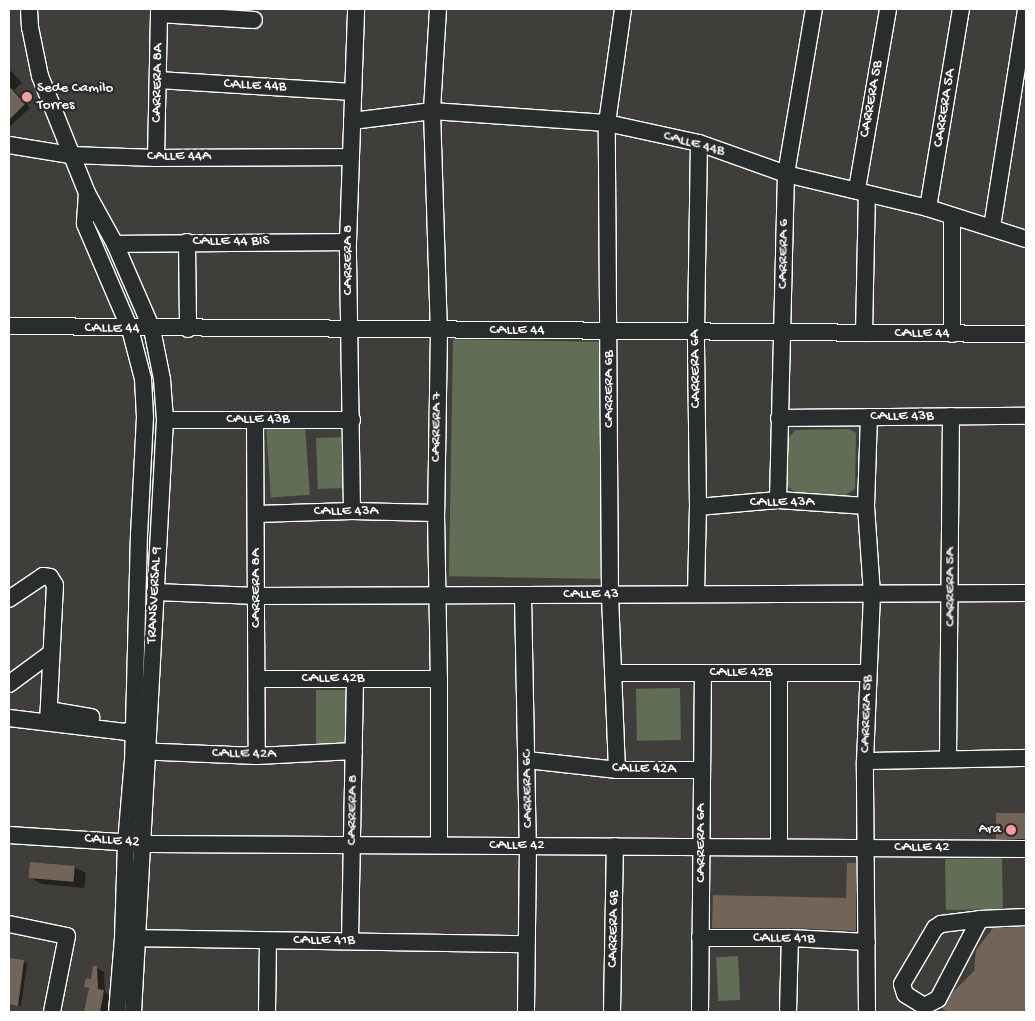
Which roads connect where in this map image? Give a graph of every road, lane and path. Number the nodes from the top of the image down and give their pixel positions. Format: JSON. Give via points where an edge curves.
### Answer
{"nodes":[{"id":1,"x":29,"y":9,"type":"edge"},
{"id":2,"x":356,"y":9,"type":"edge"},
{"id":3,"x":438,"y":9,"type":"edge"},
{"id":4,"x":623,"y":9,"type":"edge"},
{"id":5,"x":814,"y":9,"type":"edge"},
{"id":6,"x":888,"y":9,"type":"edge"},
{"id":7,"x":961,"y":9,"type":"edge"},
{"id":8,"x":1026,"y":9,"type":"edge"},
{"id":9,"x":159,"y":11,"type":"edge"},
{"id":10,"x":254,"y":20,"type":"dead end"},
{"id":11,"x":158,"y":80,"type":"junction"},
{"id":12,"x":352,"y":92,"type":"junction"},
{"id":13,"x":432,"y":111,"type":"junction"},
{"id":14,"x":352,"y":121,"type":"junction"},
{"id":15,"x":607,"y":123,"type":"junction"},
{"id":16,"x":698,"y":143,"type":"junction"},
{"id":17,"x":9,"y":145,"type":"edge"},
{"id":18,"x":70,"y":155,"type":"junction"},
{"id":19,"x":350,"y":157,"type":"junction"},
{"id":20,"x":156,"y":158,"type":"junction"},
{"id":21,"x":786,"y":174,"type":"junction"},
{"id":22,"x":862,"y":191,"type":"junction"},
{"id":23,"x":87,"y":192,"type":"junction"},
{"id":24,"x":928,"y":208,"type":"junction"},
{"id":25,"x":952,"y":216,"type":"junction"},
{"id":26,"x":992,"y":227,"type":"junction"},
{"id":27,"x":1026,"y":238,"type":"edge"},
{"id":28,"x":187,"y":242,"type":"junction"},
{"id":29,"x":348,"y":242,"type":"junction"},
{"id":30,"x":115,"y":244,"type":"junction"},
{"id":31,"x":9,"y":326,"type":"edge"},
{"id":32,"x":130,"y":329,"type":"junction"},
{"id":33,"x":152,"y":329,"type":"junction"},
{"id":34,"x":188,"y":330,"type":"junction"},
{"id":35,"x":350,"y":330,"type":"junction"},
{"id":36,"x":438,"y":331,"type":"junction"},
{"id":37,"x":610,"y":332,"type":"junction"},
{"id":38,"x":696,"y":332,"type":"junction"},
{"id":39,"x":783,"y":333,"type":"junction"},
{"id":40,"x":864,"y":333,"type":"junction"},
{"id":41,"x":952,"y":334,"type":"junction"},
{"id":42,"x":1026,"y":334,"type":"edge"},
{"id":43,"x":951,"y":416,"type":"junction"},
{"id":44,"x":1026,"y":416,"type":"edge"},
{"id":45,"x":869,"y":417,"type":"junction"},
{"id":46,"x":779,"y":418,"type":"junction"},
{"id":47,"x":165,"y":420,"type":"junction"},
{"id":48,"x":352,"y":420,"type":"junction"},
{"id":49,"x":255,"y":421,"type":"junction"},
{"id":50,"x":778,"y":500,"type":"junction"},
{"id":51,"x":866,"y":506,"type":"junction"},
{"id":52,"x":698,"y":507,"type":"junction"},
{"id":53,"x":352,"y":511,"type":"junction"},
{"id":54,"x":436,"y":513,"type":"junction"},
{"id":55,"x":257,"y":514,"type":"junction"},
{"id":56,"x":155,"y":592,"type":"junction"},
{"id":57,"x":1026,"y":593,"type":"edge"},
{"id":58,"x":696,"y":594,"type":"junction"},
{"id":59,"x":872,"y":594,"type":"junction"},
{"id":60,"x":951,"y":594,"type":"junction"},
{"id":61,"x":523,"y":595,"type":"junction"},
{"id":62,"x":610,"y":595,"type":"junction"},
{"id":63,"x":257,"y":596,"type":"junction"},
{"id":64,"x":438,"y":596,"type":"junction"},
{"id":65,"x":9,"y":599,"type":"edge"},
{"id":66,"x":51,"y":653,"type":"junction"},
{"id":67,"x":613,"y":673,"type":"junction"},
{"id":68,"x":703,"y":673,"type":"junction"},
{"id":69,"x":779,"y":673,"type":"junction"},
{"id":70,"x":868,"y":673,"type":"junction"},
{"id":71,"x":257,"y":678,"type":"junction"},
{"id":72,"x":439,"y":679,"type":"junction"},
{"id":73,"x":355,"y":680,"type":"junction"},
{"id":74,"x":9,"y":684,"type":"edge"},
{"id":75,"x":48,"y":716,"type":"junction"},
{"id":76,"x":9,"y":718,"type":"edge"},
{"id":77,"x":141,"y":727,"type":"junction"},
{"id":78,"x":140,"y":750,"type":"junction"},
{"id":79,"x":354,"y":752,"type":"junction"},
{"id":80,"x":257,"y":756,"type":"junction"},
{"id":81,"x":948,"y":758,"type":"junction"},
{"id":82,"x":1026,"y":758,"type":"edge"},
{"id":83,"x":528,"y":760,"type":"junction"},
{"id":84,"x":865,"y":761,"type":"junction"},
{"id":85,"x":617,"y":770,"type":"junction"},
{"id":86,"x":701,"y":770,"type":"junction"},
{"id":87,"x":9,"y":835,"type":"edge"},
{"id":88,"x":126,"y":843,"type":"junction"},
{"id":89,"x":143,"y":844,"type":"junction"},
{"id":90,"x":352,"y":845,"type":"junction"},
{"id":91,"x":439,"y":845,"type":"junction"},
{"id":92,"x":528,"y":846,"type":"junction"},
{"id":93,"x":615,"y":846,"type":"junction"},
{"id":94,"x":703,"y":847,"type":"junction"},
{"id":95,"x":779,"y":847,"type":"junction"},
{"id":96,"x":866,"y":848,"type":"junction"},
{"id":97,"x":1026,"y":848,"type":"edge"},
{"id":98,"x":1026,"y":917,"type":"edge"},
{"id":99,"x":980,"y":920,"type":"junction"},
{"id":100,"x":9,"y":924,"type":"edge"},
{"id":101,"x":130,"y":938,"type":"junction"},
{"id":102,"x":700,"y":938,"type":"junction"},
{"id":103,"x":790,"y":938,"type":"junction"},
{"id":104,"x":268,"y":941,"type":"junction"},
{"id":105,"x":350,"y":941,"type":"junction"},
{"id":106,"x":868,"y":942,"type":"junction"},
{"id":107,"x":526,"y":944,"type":"junction"},
{"id":108,"x":52,"y":1012,"type":"edge"},
{"id":109,"x":117,"y":1012,"type":"edge"},
{"id":110,"x":133,"y":1012,"type":"edge"},
{"id":111,"x":268,"y":1012,"type":"edge"},
{"id":112,"x":526,"y":1012,"type":"edge"},
{"id":113,"x":612,"y":1012,"type":"edge"},
{"id":114,"x":700,"y":1012,"type":"edge"},
{"id":115,"x":788,"y":1012,"type":"edge"},
{"id":116,"x":867,"y":1012,"type":"edge"}],
"edges":[{"from":1,"to":18,"type":"street","name":"TRANSVERSAL 9","via":[[40,76]]},
{"from":2,"to":12,"type":"street","name":"CARRERA 8"},
{"from":3,"to":13,"type":"street","name":"CARRERA 7"},
{"from":4,"to":15,"type":"street","name":"CARRERA 6B"},
{"from":5,"to":21,"type":"street","name":"CARRERA 6"},
{"from":6,"to":22,"type":"street","name":"CARRERA 5B"},
{"from":7,"to":24,"type":"street","name":"CARRERA 5A"},
{"from":8,"to":26,"type":"street"},
{"from":9,"to":10,"type":"street"},
{"from":9,"to":11,"type":"street","name":"CARRERA 8A"},
{"from":11,"to":12,"type":"street","name":"CALLE 44B"},
{"from":11,"to":20,"type":"street","name":"CARRERA 8A"},
{"from":12,"to":14,"type":"street","name":"CARRERA 8"},
{"from":13,"to":14,"type":"street","name":"CALLE 44B"},
{"from":13,"to":15,"type":"street","name":"CALLE 44B"},
{"from":13,"to":36,"type":"street","name":"CARRERA 7"},
{"from":14,"to":19,"type":"street","name":"CARRERA 8"},
{"from":15,"to":16,"type":"street","name":"CALLE 44B"},
{"from":15,"to":37,"type":"street","name":"CARRERA 6B"},
{"from":16,"to":21,"type":"street","name":"CALLE 44B"},
{"from":16,"to":38,"type":"street","name":"CARRERA 6A"},
{"from":17,"to":18,"type":"street","name":"CALLE 44A"},
{"from":18,"to":20,"type":"street","name":"CALLE 44A"},
{"from":18,"to":23,"type":"street","name":"TRANSVERSAL 9"},
{"from":19,"to":20,"type":"street","name":"CALLE 44A"},
{"from":19,"to":29,"type":"street","name":"CARRERA 8"},
{"from":21,"to":22,"type":"street","name":"CALLE 44B"},
{"from":21,"to":39,"type":"street","name":"CARRERA 6"},
{"from":22,"to":24,"type":"street","name":"CALLE 44B"},
{"from":22,"to":40,"type":"street","name":"CARRERA 5B"},
{"from":23,"to":30,"type":"street","name":"TRANSVERSAL 9"},
{"from":23,"to":32,"type":"street","name":"TRANSVERSAL 9","via":[[86,224]]},
{"from":24,"to":25,"type":"street","name":"CALLE 44B"},
{"from":25,"to":26,"type":"street","name":"CALLE 44B"},
{"from":25,"to":41,"type":"street"},
{"from":26,"to":27,"type":"street","name":"CALLE 44B"},
{"from":28,"to":29,"type":"street","name":"CALLE 44 BIS"},
{"from":28,"to":30,"type":"street","name":"CALLE 44 BIS"},
{"from":28,"to":34,"type":"street"},
{"from":29,"to":35,"type":"street","name":"CARRERA 8"},
{"from":30,"to":33,"type":"street","name":"TRANSVERSAL 9"},
{"from":31,"to":32,"type":"street","name":"CALLE 44"},
{"from":32,"to":33,"type":"street","name":"CALLE 44"},
{"from":32,"to":77,"type":"street","name":"TRANSVERSAL 9","via":[[143,379],[145,417],[139,534]]},
{"from":33,"to":34,"type":"street","name":"CALLE 44"},
{"from":33,"to":47,"type":"street","name":"TRANSVERSAL 9","via":[[162,379]]},
{"from":34,"to":35,"type":"street","name":"CALLE 44"},
{"from":35,"to":36,"type":"street","name":"CALLE 44"},
{"from":35,"to":48,"type":"street","name":"CARRERA 8"},
{"from":36,"to":37,"type":"street","name":"CALLE 44"},
{"from":36,"to":54,"type":"street","name":"CARRERA 7"},
{"from":37,"to":38,"type":"street","name":"CALLE 44"},
{"from":37,"to":62,"type":"street","name":"CARRERA 6B"},
{"from":38,"to":39,"type":"street","name":"CALLE 44"},
{"from":38,"to":52,"type":"street","name":"CARRERA 6A"},
{"from":39,"to":40,"type":"street","name":"CALLE 44"},
{"from":39,"to":46,"type":"street","name":"CARRERA 6"},
{"from":40,"to":41,"type":"street","name":"CALLE 44"},
{"from":41,"to":42,"type":"street","name":"CALLE 44"},
{"from":43,"to":44,"type":"street","name":"CALLE 43B"},
{"from":43,"to":45,"type":"street","name":"CALLE 43B"},
{"from":43,"to":60,"type":"street","name":"CARRERA 5A"},
{"from":45,"to":46,"type":"street","name":"CALLE 43B"},
{"from":45,"to":51,"type":"street","name":"CARRERA 5B"},
{"from":46,"to":50,"type":"street","name":"CARRERA 6"},
{"from":47,"to":49,"type":"street","name":"CALLE 43B"},
{"from":47,"to":56,"type":"street","name":"TRANSVERSAL 9"},
{"from":48,"to":49,"type":"street","name":"CALLE 43B"},
{"from":48,"to":53,"type":"street","name":"CARRERA 8"},
{"from":49,"to":55,"type":"street","name":"CARRERA 8A"},
{"from":50,"to":51,"type":"street","name":"CALLE 43A"},
{"from":50,"to":52,"type":"street","name":"CALLE 43A"},
{"from":51,"to":59,"type":"street","name":"CARRERA 5B"},
{"from":52,"to":58,"type":"street","name":"CARRERA 6A"},
{"from":53,"to":54,"type":"street","name":"CALLE 43A"},
{"from":53,"to":55,"type":"street","name":"CALLE 43A"},
{"from":54,"to":64,"type":"street","name":"CARRERA 7"},
{"from":55,"to":63,"type":"street","name":"CARRERA 8A"},
{"from":56,"to":63,"type":"street","name":"CALLE 43"},
{"from":56,"to":77,"type":"street","name":"TRANSVERSAL 9"},
{"from":57,"to":60,"type":"street","name":"CALLE 43"},
{"from":58,"to":59,"type":"street","name":"CALLE 43"},
{"from":58,"to":62,"type":"street","name":"CALLE 43"},
{"from":59,"to":60,"type":"street","name":"CALLE 43"},
{"from":59,"to":70,"type":"street","name":"CARRERA 5B"},
{"from":60,"to":81,"type":"street","name":"CARRERA 5A"},
{"from":61,"to":62,"type":"street","name":"CALLE 43"},
{"from":61,"to":64,"type":"street","name":"CALLE 43"},
{"from":61,"to":83,"type":"street","name":"CARRERA 6C"},
{"from":62,"to":67,"type":"street","name":"CARRERA 6B"},
{"from":63,"to":64,"type":"street","name":"CALLE 43"},
{"from":63,"to":71,"type":"street","name":"CARRERA 8A"},
{"from":64,"to":72,"type":"street","name":"CARRERA 7"},
{"from":65,"to":66,"type":"street","via":[[43,576],[50,577],[55,585]]},
{"from":66,"to":74,"type":"street"},
{"from":66,"to":75,"type":"street"},
{"from":67,"to":68,"type":"street","name":"CALLE 42B"},
{"from":67,"to":85,"type":"street","name":"CARRERA 6B"},
{"from":68,"to":69,"type":"street","name":"CALLE 42B"},
{"from":68,"to":86,"type":"street","name":"CARRERA 6A"},
{"from":69,"to":70,"type":"street","name":"CALLE 42B"},
{"from":69,"to":95,"type":"street"},
{"from":70,"to":84,"type":"street","name":"CARRERA 5B"},
{"from":71,"to":73,"type":"street","name":"CALLE 42B"},
{"from":71,"to":80,"type":"street","name":"CARRERA 8A"},
{"from":72,"to":73,"type":"street","name":"CALLE 42B"},
{"from":72,"to":91,"type":"street","name":"CARRERA 7"},
{"from":73,"to":79,"type":"street","name":"CARRERA 8"},
{"from":75,"to":76,"type":"street"},
{"from":75,"to":77,"type":"street","via":[[98,723],[126,722]]},
{"from":77,"to":78,"type":"street","name":"TRANSVERSAL 9"},
{"from":78,"to":80,"type":"street","name":"CALLE 42A"},
{"from":78,"to":88,"type":"street","name":"TRANSVERSAL 9"},
{"from":78,"to":89,"type":"street","name":"TRANSVERSAL 9"},
{"from":79,"to":80,"type":"street","name":"CALLE 42A"},
{"from":79,"to":90,"type":"street","name":"CARRERA 8"},
{"from":81,"to":82,"type":"street"},
{"from":81,"to":84,"type":"street"},
{"from":83,"to":85,"type":"street","name":"CALLE 42A"},
{"from":83,"to":92,"type":"street","name":"CARRERA 6C"},
{"from":84,"to":96,"type":"street","name":"CARRERA 5B"},
{"from":85,"to":86,"type":"street","name":"CALLE 42A"},
{"from":86,"to":94,"type":"street","name":"CARRERA 6A"},
{"from":87,"to":88,"type":"street","name":"CALLE 42"},
{"from":88,"to":89,"type":"street","name":"CALLE 42"},
{"from":88,"to":101,"type":"street","name":"TRANSVERSAL 9"},
{"from":89,"to":90,"type":"street","name":"CALLE 42"},
{"from":89,"to":101,"type":"street","name":"TRANSVERSAL 9"},
{"from":90,"to":91,"type":"street","name":"CALLE 42"},
{"from":90,"to":105,"type":"street","name":"CARRERA 8"},
{"from":91,"to":92,"type":"street","name":"CALLE 42"},
{"from":92,"to":93,"type":"street","name":"CALLE 42"},
{"from":92,"to":107,"type":"street","name":"CARRERA 6C"},
{"from":93,"to":94,"type":"street","name":"CALLE 42"},
{"from":93,"to":113,"type":"street","name":"CARRERA 6B"},
{"from":94,"to":95,"type":"street","name":"CALLE 42"},
{"from":94,"to":102,"type":"street","name":"CARRERA 6A"},
{"from":95,"to":96,"type":"street","name":"CALLE 42"},
{"from":96,"to":97,"type":"street","name":"CALLE 42"},
{"from":96,"to":106,"type":"street","name":"CARRERA 5B"},
{"from":98,"to":99,"type":"street"},
{"from":99,"to":99,"type":"street","via":[[938,999],[924,1006],[905,994],[902,984],[935,928],[941,924]]},
{"from":100,"to":108,"type":"street","via":[[68,936]]},
{"from":101,"to":104,"type":"street","name":"CALLE 41B"},
{"from":101,"to":109,"type":"street","name":"TRANSVERSAL 9"},
{"from":101,"to":110,"type":"street","name":"TRANSVERSAL 9"},
{"from":102,"to":103,"type":"street","name":"CALLE 41B"},
{"from":102,"to":114,"type":"street","name":"CARRERA 6A"},
{"from":103,"to":106,"type":"street","name":"CALLE 41B"},
{"from":103,"to":115,"type":"street"},
{"from":104,"to":105,"type":"street","name":"CALLE 41B"},
{"from":104,"to":111,"type":"street"},
{"from":105,"to":107,"type":"street","name":"CALLE 41B"},
{"from":106,"to":116,"type":"street","name":"CARRERA 5B"},
{"from":107,"to":112,"type":"street","name":"CARRERA 6C"}]}
